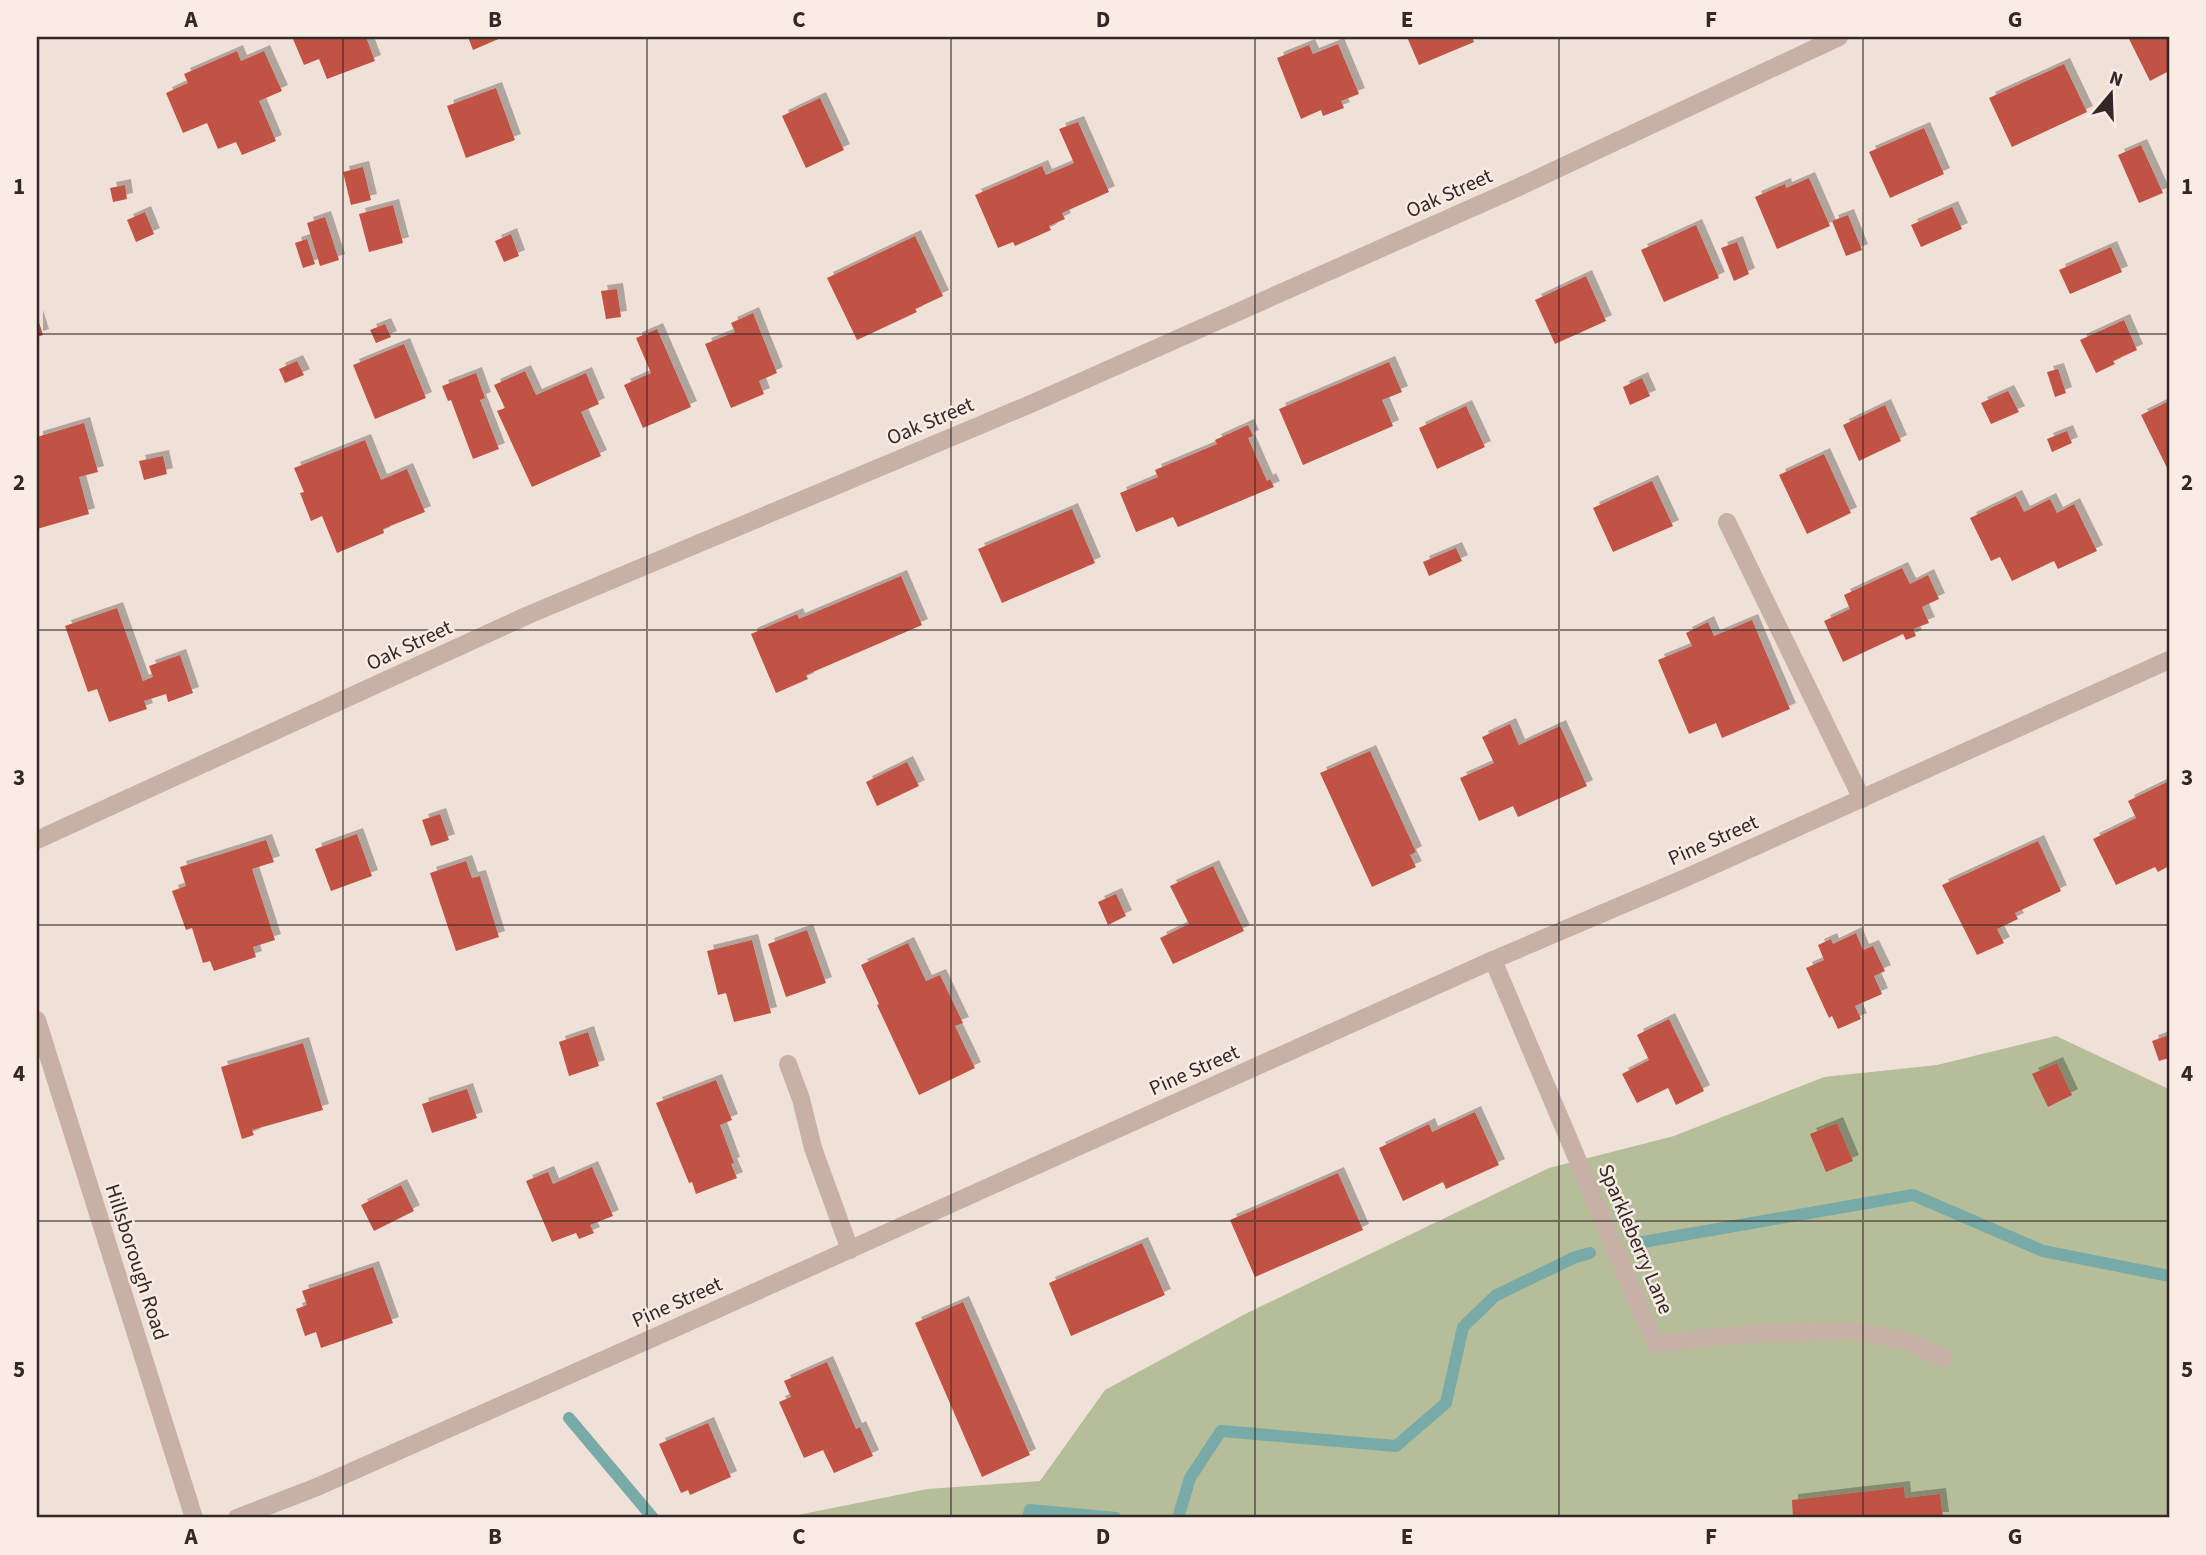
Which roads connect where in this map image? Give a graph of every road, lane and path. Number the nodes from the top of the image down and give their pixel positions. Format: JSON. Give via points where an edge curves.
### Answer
{"nodes":[{"id":1,"x":1839,"y":37,"type":"edge"},
{"id":2,"x":1727,"y":522,"type":"dead end"},
{"id":3,"x":2169,"y":660,"type":"edge"},
{"id":4,"x":1862,"y":799,"type":"junction"},
{"id":5,"x":37,"y":840,"type":"edge"},
{"id":6,"x":1493,"y":960,"type":"junction"},
{"id":7,"x":37,"y":1020,"type":"edge"},
{"id":8,"x":788,"y":1064,"type":"dead end"},
{"id":9,"x":850,"y":1250,"type":"junction"},
{"id":10,"x":1943,"y":1358,"type":"dead end"},
{"id":11,"x":194,"y":1518,"type":"edge"},
{"id":12,"x":237,"y":1518,"type":"edge"}],
"edges":[{"from":1,"to":5,"type":"street","name":"Oak Street","via":[[1519,187],[1032,403],[526,616]]},
{"from":2,"to":4,"type":"street"},
{"from":3,"to":4,"type":"street","name":"Pine Street"},
{"from":4,"to":6,"type":"street","name":"Pine Street"},
{"from":6,"to":9,"type":"street","name":"Pine Street"},
{"from":6,"to":10,"type":"street","name":"Sparkleberry Lane","via":[[1655,1343],[1761,1333],[1854,1331],[1906,1341]]},
{"from":7,"to":11,"type":"street","name":"Hillsborough Road"},
{"from":8,"to":9,"type":"street"},
{"from":9,"to":12,"type":"street","name":"Pine Street","via":[[317,1487]]}]}
